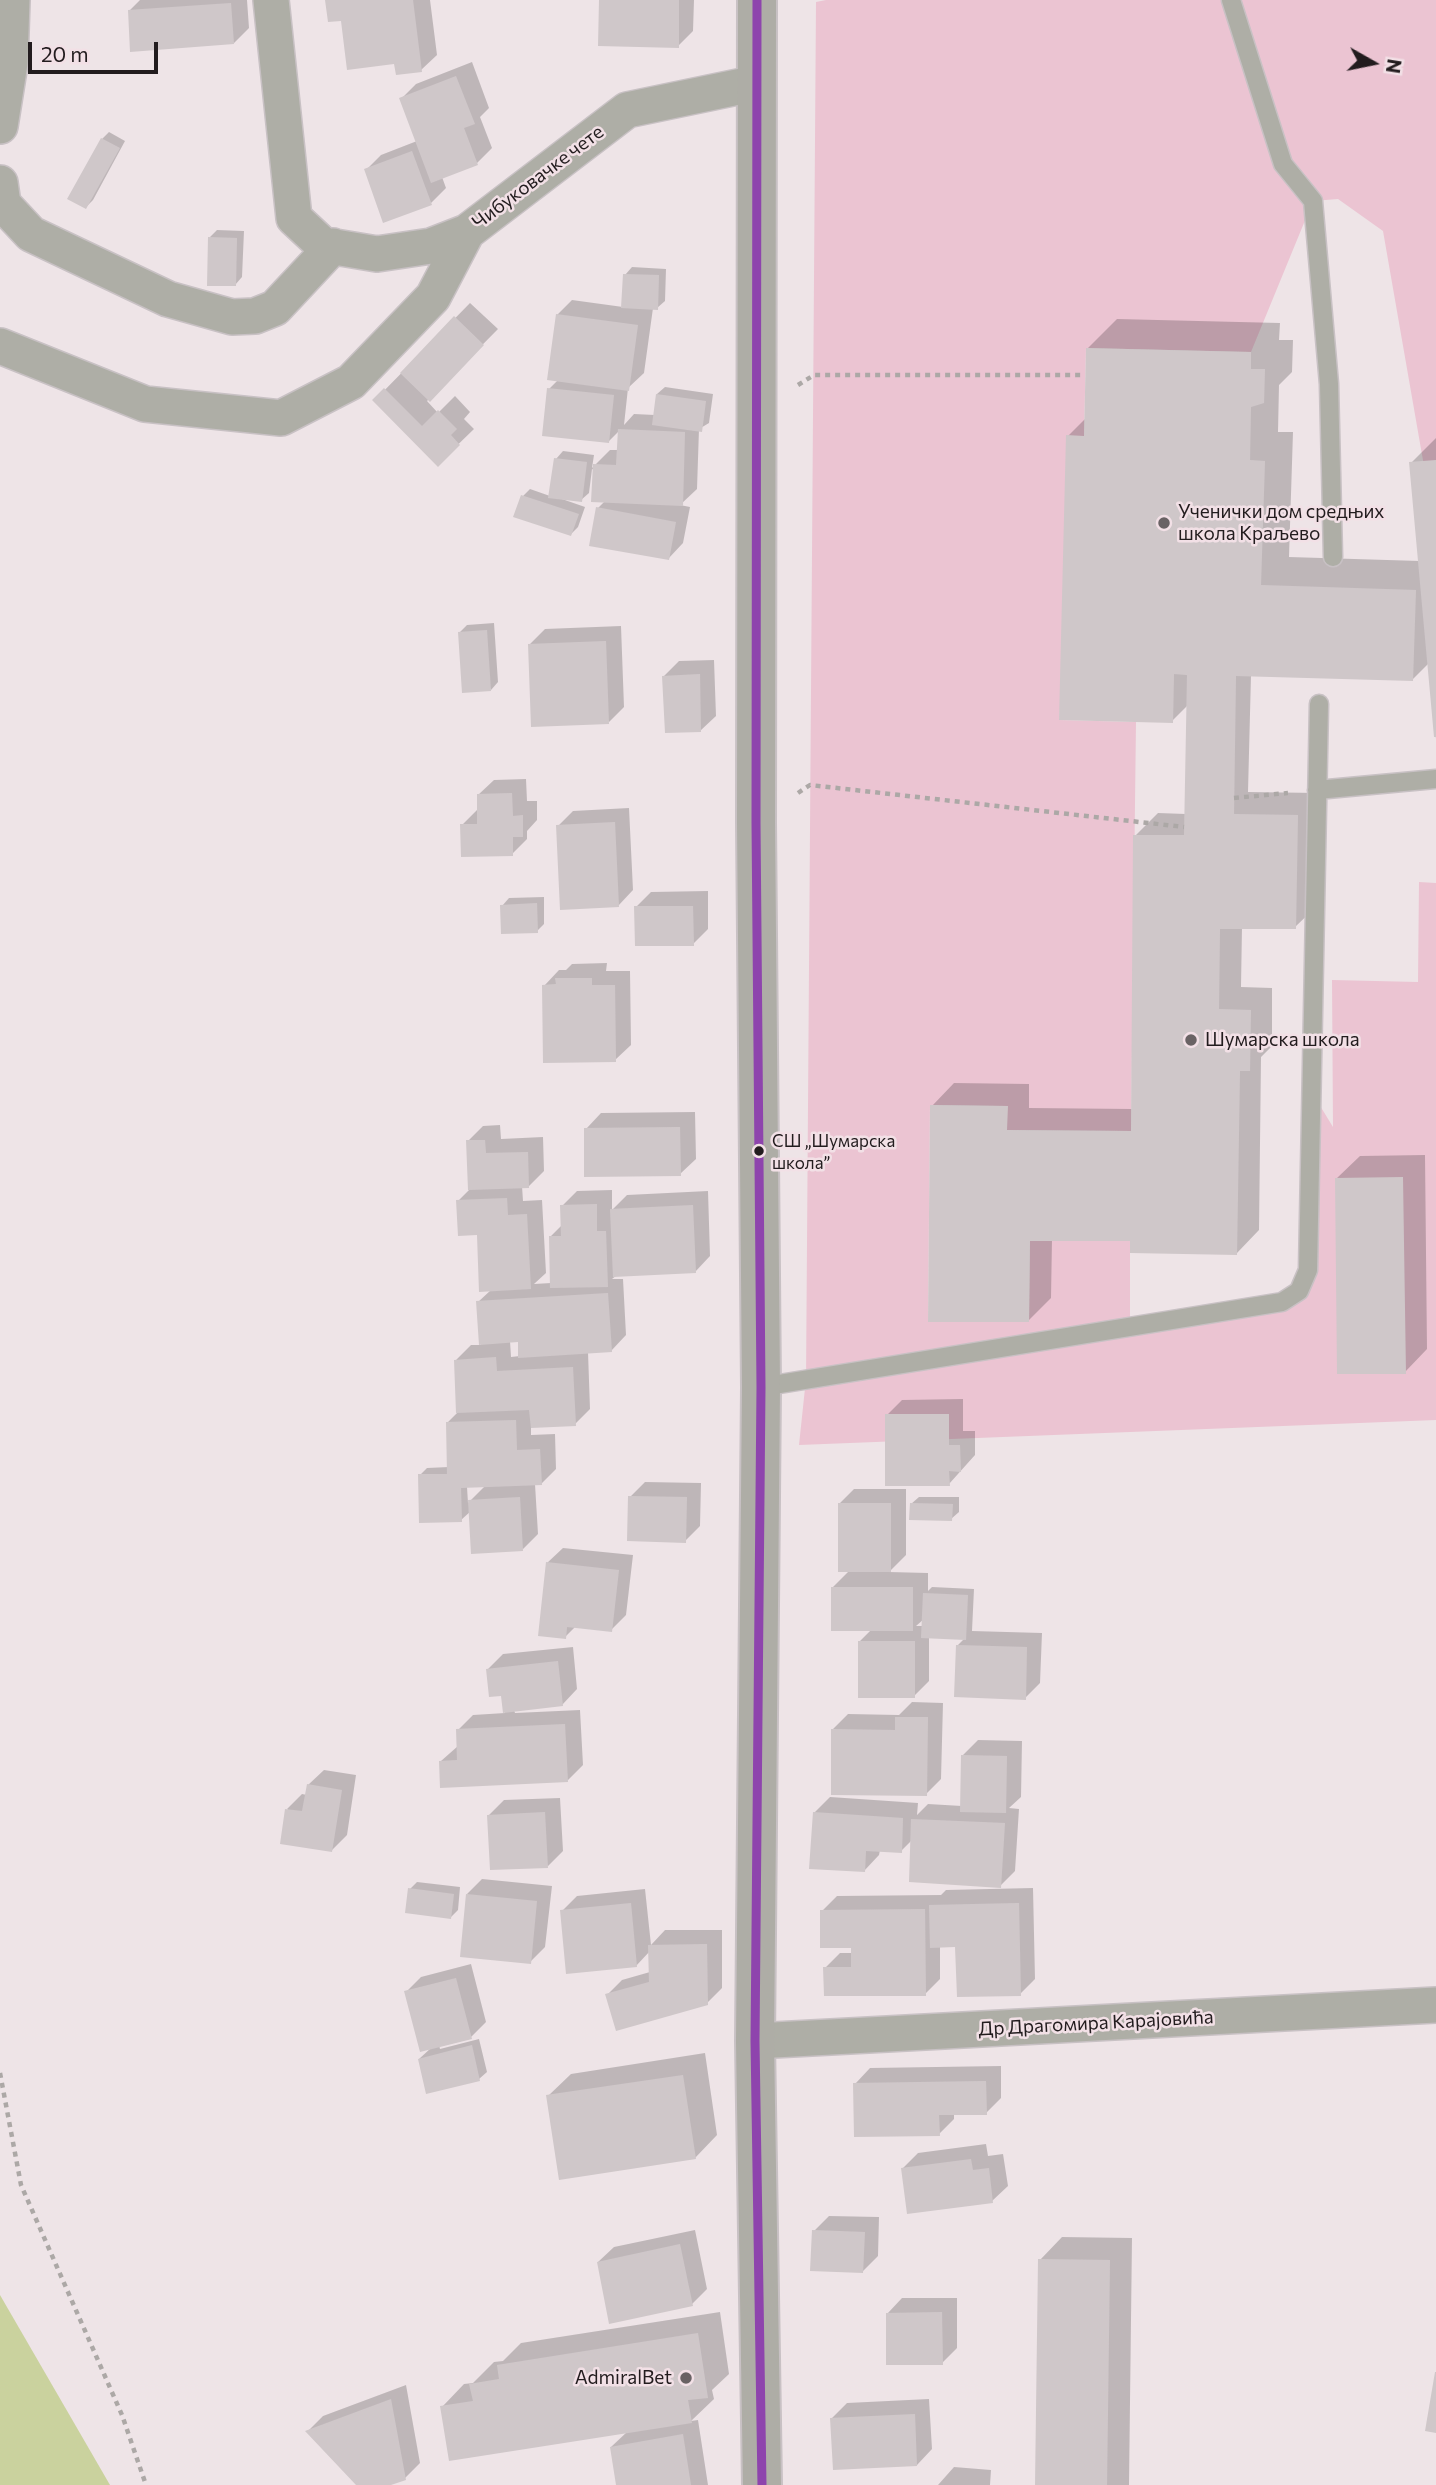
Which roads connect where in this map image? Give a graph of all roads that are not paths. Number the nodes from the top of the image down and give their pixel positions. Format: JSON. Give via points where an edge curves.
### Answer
{"nodes":[{"id":1,"x":12,"y":0,"type":"edge"},
{"id":2,"x":271,"y":0,"type":"edge"},
{"id":3,"x":1231,"y":0,"type":"edge"},
{"id":4,"x":763,"y":1,"type":"edge"},
{"id":5,"x":757,"y":83,"type":"junction"},
{"id":6,"x":0,"y":126,"type":"edge"},
{"id":7,"x":0,"y":183,"type":"edge"},
{"id":8,"x":467,"y":232,"type":"junction"},
{"id":9,"x":333,"y":246,"type":"junction"},
{"id":10,"x":0,"y":346,"type":"edge"},
{"id":11,"x":1333,"y":557,"type":"dead end"},
{"id":12,"x":1319,"y":704,"type":"dead end"},
{"id":13,"x":1436,"y":779,"type":"edge"},
{"id":14,"x":1317,"y":790,"type":"junction"},
{"id":15,"x":761,"y":1387,"type":"junction"},
{"id":16,"x":1436,"y":2005,"type":"edge"},
{"id":17,"x":755,"y":2041,"type":"junction"},
{"id":18,"x":762,"y":2485,"type":"edge"}],
"edges":[{"from":1,"to":6,"type":"street","via":[[10,63]]},
{"from":2,"to":9,"type":"street","name":"Чибуковачке чете","via":[[294,218],[323,245]]},
{"from":3,"to":11,"type":"lane","via":[[1283,164],[1313,201],[1329,384]]},
{"from":4,"to":5,"type":"street"},
{"from":5,"to":8,"type":"street","name":"Чибуковачке чете","via":[[626,110]]},
{"from":5,"to":15,"type":"street"},
{"from":7,"to":9,"type":"street","via":[[3,204],[31,234],[168,299],[232,317],[255,316],[275,308]]},
{"from":8,"to":9,"type":"street","name":"Чибуковачке чете","via":[[431,246],[377,254]]},
{"from":8,"to":10,"type":"street","via":[[433,297],[351,382],[281,418],[145,404]]},
{"from":12,"to":14,"type":"lane"},
{"from":13,"to":14,"type":"lane"},
{"from":14,"to":15,"type":"lane","via":[[1308,1270],[1299,1291],[1282,1302]]},
{"from":15,"to":17,"type":"street"},
{"from":16,"to":17,"type":"street","name":"Др Драгомира Карајовића"},
{"from":17,"to":18,"type":"street"}]}
